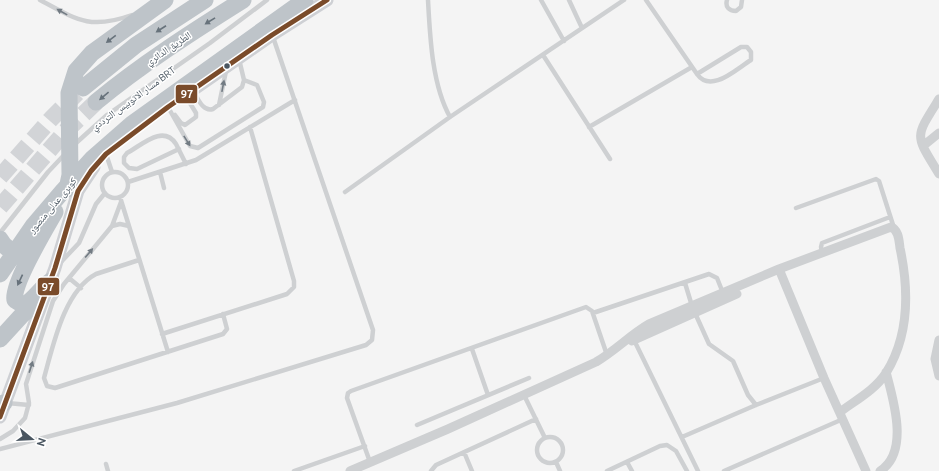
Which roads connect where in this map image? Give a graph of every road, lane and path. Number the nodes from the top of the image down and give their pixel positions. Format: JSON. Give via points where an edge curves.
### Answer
{"nodes":[{"id":1,"x":40,"y":0,"type":"edge"},
{"id":2,"x":205,"y":0,"type":"edge"},
{"id":3,"x":243,"y":0,"type":"edge"},
{"id":4,"x":267,"y":0,"type":"edge"},
{"id":5,"x":305,"y":0,"type":"edge"},
{"id":6,"x":327,"y":0,"type":"edge"},
{"id":7,"x":428,"y":0,"type":"edge"},
{"id":8,"x":541,"y":0,"type":"edge"},
{"id":9,"x":569,"y":0,"type":"edge"},
{"id":10,"x":624,"y":0,"type":"edge"},
{"id":11,"x":646,"y":0,"type":"edge"},
{"id":12,"x":727,"y":0,"type":"edge"},
{"id":13,"x":742,"y":0,"type":"edge"},
{"id":14,"x":159,"y":4,"type":"edge"},
{"id":15,"x":582,"y":28,"type":"junction"},
{"id":16,"x":272,"y":35,"type":"junction"},
{"id":17,"x":564,"y":41,"type":"junction"},
{"id":18,"x":543,"y":55,"type":"junction"},
{"id":19,"x":239,"y":59,"type":"junction"},
{"id":20,"x":692,"y":67,"type":"junction"},
{"id":21,"x":226,"y":68,"type":"junction"},
{"id":22,"x":697,"y":74,"type":"junction"},
{"id":23,"x":244,"y":80,"type":"junction"},
{"id":24,"x":83,"y":88,"type":"tunnel mouth"},
{"id":25,"x":189,"y":93,"type":"junction"},
{"id":26,"x":939,"y":99,"type":"edge"},
{"id":27,"x":295,"y":100,"type":"junction"},
{"id":28,"x":96,"y":102,"type":"tunnel mouth"},
{"id":29,"x":219,"y":105,"type":"junction"},
{"id":30,"x":169,"y":109,"type":"junction"},
{"id":31,"x":450,"y":117,"type":"junction"},
{"id":32,"x":250,"y":127,"type":"junction"},
{"id":33,"x":589,"y":127,"type":"junction"},
{"id":34,"x":939,"y":133,"type":"edge"},
{"id":35,"x":923,"y":146,"type":"junction"},
{"id":36,"x":179,"y":149,"type":"junction"},
{"id":37,"x":106,"y":154,"type":"junction"},
{"id":38,"x":610,"y":159,"type":"dead end"},
{"id":39,"x":186,"y":164,"type":"junction"},
{"id":40,"x":112,"y":172,"type":"junction"},
{"id":41,"x":160,"y":172,"type":"junction"},
{"id":42,"x":939,"y":174,"type":"edge"},
{"id":43,"x":128,"y":182,"type":"junction"},
{"id":44,"x":164,"y":188,"type":"dead end"},
{"id":45,"x":345,"y":192,"type":"dead end"},
{"id":46,"x":105,"y":193,"type":"junction"},
{"id":47,"x":121,"y":200,"type":"junction"},
{"id":48,"x":796,"y":208,"type":"dead end"},
{"id":49,"x":890,"y":217,"type":"junction"},
{"id":50,"x":112,"y":226,"type":"junction"},
{"id":51,"x":129,"y":226,"type":"junction"},
{"id":52,"x":894,"y":228,"type":"junction"},
{"id":53,"x":0,"y":233,"type":"edge"},
{"id":54,"x":0,"y":239,"type":"edge"},
{"id":55,"x":36,"y":247,"type":"junction"},
{"id":56,"x":822,"y":253,"type":"junction"},
{"id":57,"x":139,"y":260,"type":"junction"},
{"id":58,"x":782,"y":270,"type":"junction"},
{"id":59,"x":0,"y":274,"type":"edge"},
{"id":60,"x":69,"y":278,"type":"junction"},
{"id":61,"x":50,"y":281,"type":"junction"},
{"id":62,"x":685,"y":283,"type":"junction"},
{"id":63,"x":81,"y":288,"type":"junction"},
{"id":64,"x":723,"y":293,"type":"junction"},
{"id":65,"x":694,"y":309,"type":"junction"},
{"id":66,"x":593,"y":313,"type":"junction"},
{"id":67,"x":223,"y":314,"type":"junction"},
{"id":68,"x":162,"y":334,"type":"junction"},
{"id":69,"x":0,"y":339,"type":"edge"},
{"id":70,"x":634,"y":340,"type":"junction"},
{"id":71,"x":939,"y":340,"type":"edge"},
{"id":72,"x":622,"y":344,"type":"junction"},
{"id":73,"x":472,"y":349,"type":"junction"},
{"id":74,"x":168,"y":352,"type":"junction"},
{"id":75,"x":607,"y":355,"type":"junction"},
{"id":76,"x":886,"y":372,"type":"junction"},
{"id":77,"x":939,"y":376,"type":"edge"},
{"id":78,"x":529,"y":378,"type":"dead end"},
{"id":79,"x":824,"y":378,"type":"junction"},
{"id":80,"x":488,"y":395,"type":"junction"},
{"id":81,"x":524,"y":395,"type":"junction"},
{"id":82,"x":29,"y":404,"type":"junction"},
{"id":83,"x":756,"y":405,"type":"junction"},
{"id":84,"x":1,"y":408,"type":"edge"},
{"id":85,"x":841,"y":416,"type":"junction"},
{"id":86,"x":536,"y":419,"type":"junction"},
{"id":87,"x":417,"y":425,"type":"dead end"},
{"id":88,"x":682,"y":437,"type":"junction"},
{"id":89,"x":544,"y":438,"type":"junction"},
{"id":90,"x":0,"y":439,"type":"edge"},
{"id":91,"x":365,"y":446,"type":"junction"},
{"id":92,"x":0,"y":449,"type":"edge"},
{"id":93,"x":464,"y":452,"type":"junction"},
{"id":94,"x":370,"y":462,"type":"junction"},
{"id":95,"x":556,"y":462,"type":"junction"},
{"id":96,"x":627,"y":462,"type":"junction"},
{"id":97,"x":106,"y":464,"type":"dead end"},
{"id":98,"x":108,"y":471,"type":"edge"},
{"id":99,"x":294,"y":471,"type":"edge"},
{"id":100,"x":350,"y":471,"type":"edge"},
{"id":101,"x":431,"y":471,"type":"edge"},
{"id":102,"x":472,"y":471,"type":"edge"},
{"id":103,"x":560,"y":471,"type":"edge"},
{"id":104,"x":607,"y":471,"type":"edge"},
{"id":105,"x":632,"y":471,"type":"edge"},
{"id":106,"x":686,"y":471,"type":"edge"},
{"id":107,"x":698,"y":471,"type":"edge"},
{"id":108,"x":724,"y":471,"type":"edge"},
{"id":109,"x":866,"y":471,"type":"edge"},
{"id":110,"x":881,"y":471,"type":"edge"}],
"edges":[{"from":14,"to":1,"type":"lane","one_way":true,"via":[[118,20],[96,23],[71,17]]},
{"from":2,"to":24,"type":"highway","name":"الطريق الدائري","one_way":true,"via":[[131,49]]},
{"from":3,"to":28,"type":"highway","name":"الطريق الدائري","one_way":true,"via":[[130,74]]},
{"from":4,"to":53,"type":"lane","name":"مسار الاتوبيس الترددي BRT","via":[[92,128],[48,172]]},
{"from":5,"to":59,"type":"highway","name":"كوبرى عدلى منصور","via":[[132,124],[92,159],[33,226]]},
{"from":6,"to":16,"type":"main road"},
{"from":7,"to":31,"type":"lane","via":[[438,86]]},
{"from":8,"to":17,"type":"lane"},
{"from":9,"to":15,"type":"lane"},
{"from":10,"to":15,"type":"lane"},
{"from":11,"to":20,"type":"lane"},
{"from":12,"to":13,"type":"lane","via":[[729,10],[736,11],[741,7]]},
{"from":14,"to":55,"type":"highway","one_way":true,"via":[[92,53],[76,71],[69,93],[69,182]]},
{"from":15,"to":17,"type":"lane"},
{"from":16,"to":19,"type":"main road"},
{"from":16,"to":27,"type":"lane"},
{"from":17,"to":18,"type":"lane"},
{"from":18,"to":31,"type":"lane"},
{"from":18,"to":33,"type":"lane"},
{"from":19,"to":21,"type":"main road"},
{"from":19,"to":23,"type":"lane"},
{"from":20,"to":22,"type":"lane"},
{"from":20,"to":33,"type":"lane"},
{"from":21,"to":25,"type":"main road"},
{"from":29,"to":21,"type":"lane","one_way":true},
{"from":22,"to":22,"type":"lane","via":[[701,80],[712,83],[751,60],[751,52],[748,47],[741,47]]},
{"from":23,"to":29,"type":"lane","via":[[240,89]]},
{"from":30,"to":23,"type":"lane","one_way":true,"via":[[190,146],[198,148],[263,107],[264,102],[256,85]]},
{"from":25,"to":29,"type":"lane","via":[[206,110]]},
{"from":25,"to":30,"type":"main road"},
{"from":25,"to":30,"type":"lane","via":[[196,114],[195,119],[184,124]]},
{"from":26,"to":35,"type":"street","via":[[920,131]]},
{"from":27,"to":32,"type":"lane"},
{"from":27,"to":92,"type":"lane","via":[[373,330],[370,342],[177,403]]},
{"from":30,"to":37,"type":"main road"},
{"from":31,"to":45,"type":"lane"},
{"from":32,"to":39,"type":"lane"},
{"from":32,"to":67,"type":"lane","via":[[294,284],[287,294]]},
{"from":33,"to":38,"type":"lane"},
{"from":34,"to":35,"type":"street"},
{"from":35,"to":42,"type":"street"},
{"from":36,"to":36,"type":"lane","via":[[169,137],[156,136],[127,153],[124,163],[129,168],[137,169]]},
{"from":36,"to":39,"type":"lane"},
{"from":37,"to":40,"type":"lane"},
{"from":37,"to":61,"type":"main road","via":[[78,191]]},
{"from":39,"to":41,"type":"lane"},
{"from":40,"to":43,"type":"lane","via":[[122,174]]},
{"from":40,"to":46,"type":"lane","via":[[102,183]]},
{"from":41,"to":43,"type":"lane"},
{"from":41,"to":44,"type":"lane"},
{"from":43,"to":47,"type":"lane","via":[[127,191]]},
{"from":46,"to":47,"type":"lane","via":[[110,198]]},
{"from":46,"to":61,"type":"lane","via":[[96,204],[79,244]]},
{"from":47,"to":50,"type":"lane"},
{"from":47,"to":51,"type":"lane"},
{"from":48,"to":49,"type":"lane","via":[[874,178],[879,181]]},
{"from":49,"to":52,"type":"lane"},
{"from":49,"to":56,"type":"lane","via":[[822,243]]},
{"from":50,"to":51,"type":"lane"},
{"from":60,"to":50,"type":"lane","one_way":true},
{"from":51,"to":57,"type":"lane"},
{"from":52,"to":56,"type":"street","via":[[885,228]]},
{"from":52,"to":76,"type":"street","via":[[904,267],[905,314],[900,336]]},
{"from":54,"to":55,"type":"highway","via":[[7,248],[15,252],[24,252]]},
{"from":55,"to":61,"type":"highway","one_way":true,"via":[[15,291],[15,300],[23,305],[29,303]]},
{"from":56,"to":58,"type":"street"},
{"from":57,"to":63,"type":"lane","via":[[96,274]]},
{"from":57,"to":68,"type":"lane"},
{"from":58,"to":64,"type":"street"},
{"from":58,"to":65,"type":"street"},
{"from":58,"to":79,"type":"street"},
{"from":60,"to":63,"type":"lane"},
{"from":82,"to":60,"type":"lane","one_way":true,"via":[[26,381],[53,301]]},
{"from":61,"to":69,"type":"highway"},
{"from":61,"to":84,"type":"main road"},
{"from":62,"to":64,"type":"lane","via":[[709,274],[714,275]]},
{"from":62,"to":65,"type":"lane"},
{"from":62,"to":66,"type":"lane"},
{"from":63,"to":74,"type":"lane","via":[[70,302],[62,319],[44,378],[47,386],[55,388]]},
{"from":64,"to":65,"type":"street"},
{"from":65,"to":70,"type":"street"},
{"from":65,"to":72,"type":"street","via":[[649,324],[632,334]]},
{"from":65,"to":83,"type":"lane","via":[[709,344],[733,361],[748,395]]},
{"from":66,"to":73,"type":"lane","via":[[589,308],[584,308]]},
{"from":66,"to":75,"type":"lane"},
{"from":67,"to":68,"type":"lane"},
{"from":67,"to":74,"type":"lane","via":[[227,327],[223,334]]},
{"from":68,"to":74,"type":"lane"},
{"from":70,"to":72,"type":"street"},
{"from":70,"to":88,"type":"lane"},
{"from":71,"to":77,"type":"street","via":[[935,359]]},
{"from":72,"to":75,"type":"street"},
{"from":73,"to":80,"type":"lane"},
{"from":73,"to":91,"type":"lane","via":[[349,392],[347,398]]},
{"from":75,"to":81,"type":"street"},
{"from":76,"to":85,"type":"street"},
{"from":76,"to":110,"type":"street","via":[[898,428],[891,457]]},
{"from":78,"to":80,"type":"lane"},
{"from":79,"to":83,"type":"lane"},
{"from":79,"to":85,"type":"street"},
{"from":80,"to":87,"type":"lane"},
{"from":81,"to":86,"type":"lane"},
{"from":81,"to":94,"type":"street"},
{"from":82,"to":84,"type":"lane"},
{"from":82,"to":90,"type":"lane","via":[[24,420]]},
{"from":83,"to":88,"type":"lane"},
{"from":85,"to":108,"type":"lane"},
{"from":85,"to":109,"type":"street"},
{"from":86,"to":89,"type":"lane"},
{"from":86,"to":93,"type":"lane"},
{"from":88,"to":107,"type":"lane"},
{"from":89,"to":95,"type":"lane","via":[[539,443],[537,454],[545,462]]},
{"from":89,"to":95,"type":"lane","via":[[556,438],[563,446],[562,457]]},
{"from":91,"to":94,"type":"lane"},
{"from":91,"to":99,"type":"lane"},
{"from":93,"to":101,"type":"lane","via":[[436,465]]},
{"from":93,"to":102,"type":"lane"},
{"from":94,"to":100,"type":"street"},
{"from":95,"to":103,"type":"lane"},
{"from":96,"to":104,"type":"lane"},
{"from":96,"to":105,"type":"lane"},
{"from":96,"to":106,"type":"lane","via":[[667,445],[676,451]]},
{"from":97,"to":98,"type":"lane"}]}
